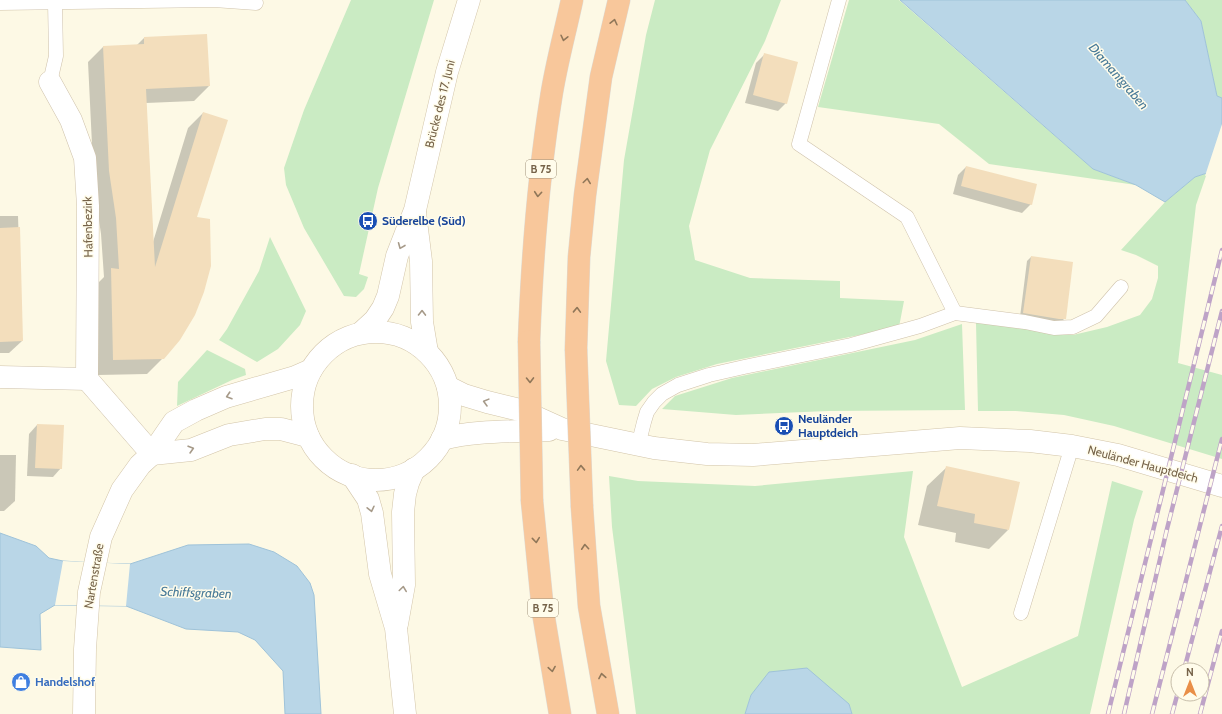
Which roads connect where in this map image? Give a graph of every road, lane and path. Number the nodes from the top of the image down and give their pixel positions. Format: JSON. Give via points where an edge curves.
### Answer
{"nodes":[{"id":1,"x":469,"y":0,"type":"edge"},
{"id":2,"x":572,"y":0,"type":"edge"},
{"id":3,"x":619,"y":0,"type":"edge"},
{"id":4,"x":839,"y":0,"type":"edge"},
{"id":5,"x":55,"y":2,"type":"junction"},
{"id":6,"x":0,"y":3,"type":"edge"},
{"id":7,"x":256,"y":3,"type":"dead end"},
{"id":8,"x":50,"y":82,"type":"joint"},
{"id":9,"x":415,"y":210,"type":"junction"},
{"id":10,"x":1121,"y":287,"type":"dead end"},
{"id":11,"x":955,"y":313,"type":"junction"},
{"id":12,"x":362,"y":332,"type":"junction"},
{"id":13,"x":427,"y":352,"type":"junction"},
{"id":14,"x":311,"y":370,"type":"junction"},
{"id":15,"x":0,"y":377,"type":"edge"},
{"id":16,"x":88,"y":379,"type":"junction"},
{"id":17,"x":448,"y":387,"type":"junction"},
{"id":18,"x":562,"y":429,"type":"junction"},
{"id":19,"x":308,"y":436,"type":"junction"},
{"id":20,"x":442,"y":439,"type":"junction"},
{"id":21,"x":638,"y":446,"type":"junction"},
{"id":22,"x":1072,"y":446,"type":"junction"},
{"id":23,"x":152,"y":454,"type":"junction"},
{"id":24,"x":414,"y":469,"type":"junction"},
{"id":25,"x":352,"y":475,"type":"junction"},
{"id":26,"x":1222,"y":486,"type":"edge"},
{"id":27,"x":1021,"y":613,"type":"dead end"},
{"id":28,"x":396,"y":628,"type":"junction"},
{"id":29,"x":84,"y":714,"type":"edge"},
{"id":30,"x":405,"y":714,"type":"edge"},
{"id":31,"x":560,"y":714,"type":"edge"},
{"id":32,"x":608,"y":714,"type":"edge"}],
"edges":[{"from":1,"to":9,"type":"street","name":"Brücke des 17. Juni","via":[[447,72]]},
{"from":2,"to":31,"type":"highway","number":"B 75","one_way":true,"bridge":true,"via":[[551,97],[539,184],[532,258],[529,341],[532,501],[543,612]]},
{"from":32,"to":3,"type":"highway","one_way":true,"bridge":true,"via":[[589,606],[576,350],[579,257],[585,195],[602,77]]},
{"from":4,"to":11,"type":"lane","via":[[799,144],[907,217]]},
{"from":5,"to":6,"type":"lane"},
{"from":5,"to":7,"type":"lane","via":[[214,0]]},
{"from":5,"to":8,"type":"lane","via":[[56,56]]},
{"from":8,"to":16,"type":"street","name":"Hafenbezirk","via":[[70,120],[85,158],[88,206]]},
{"from":9,"to":12,"type":"street","name":"Brücke des 17. Juni","one_way":true,"via":[[397,256],[383,308]]},
{"from":13,"to":9,"type":"street","name":"Brücke des 17. Juni","one_way":true,"via":[[422,322],[421,261]]},
{"from":10,"to":11,"type":"lane","via":[[1096,316],[1073,327],[1054,328]]},
{"from":11,"to":21,"type":"lane","via":[[920,326],[851,345],[744,366],[678,385],[654,402],[644,422]]},
{"from":12,"to":13,"type":"street","via":[[388,332],[399,335]]},
{"from":12,"to":14,"type":"street","via":[[329,348]]},
{"from":13,"to":17,"type":"street","via":[[436,362]]},
{"from":14,"to":19,"type":"street","via":[[303,391],[302,402],[304,425]]},
{"from":14,"to":23,"type":"street","name":"Nartenstraße","one_way":true,"via":[[226,397],[196,410],[174,422]]},
{"from":15,"to":16,"type":"street"},
{"from":16,"to":23,"type":"street"},
{"from":18,"to":17,"type":"street","name":"Neuländer Hauptdeich","one_way":true,"via":[[520,410],[464,395]]},
{"from":17,"to":20,"type":"street","via":[[450,413]]},
{"from":18,"to":20,"type":"street","name":"Neuländer Hauptdeich","via":[[487,432]]},
{"from":18,"to":21,"type":"street","name":"Neuländer Hauptdeich"},
{"from":23,"to":19,"type":"street","one_way":true,"via":[[191,450],[229,435],[265,429],[281,429]]},
{"from":19,"to":25,"type":"street","via":[[326,461]]},
{"from":20,"to":24,"type":"street","via":[[430,456]]},
{"from":21,"to":22,"type":"street","name":"Neuländer Hauptdeich","via":[[707,454],[753,455],[960,438]]},
{"from":22,"to":26,"type":"street","name":"Neuländer Hauptdeich","via":[[1118,455]]},
{"from":22,"to":27,"type":"lane"},
{"from":23,"to":29,"type":"street","name":"Nartenstraße","via":[[140,465],[122,490],[101,537],[94,563],[85,649]]},
{"from":24,"to":25,"type":"street","via":[[400,476],[384,479],[373,480]]},
{"from":28,"to":24,"type":"street","one_way":true,"via":[[404,585],[405,494]]},
{"from":25,"to":28,"type":"street","one_way":true,"via":[[368,499],[380,574]]},
{"from":28,"to":30,"type":"street"}]}
